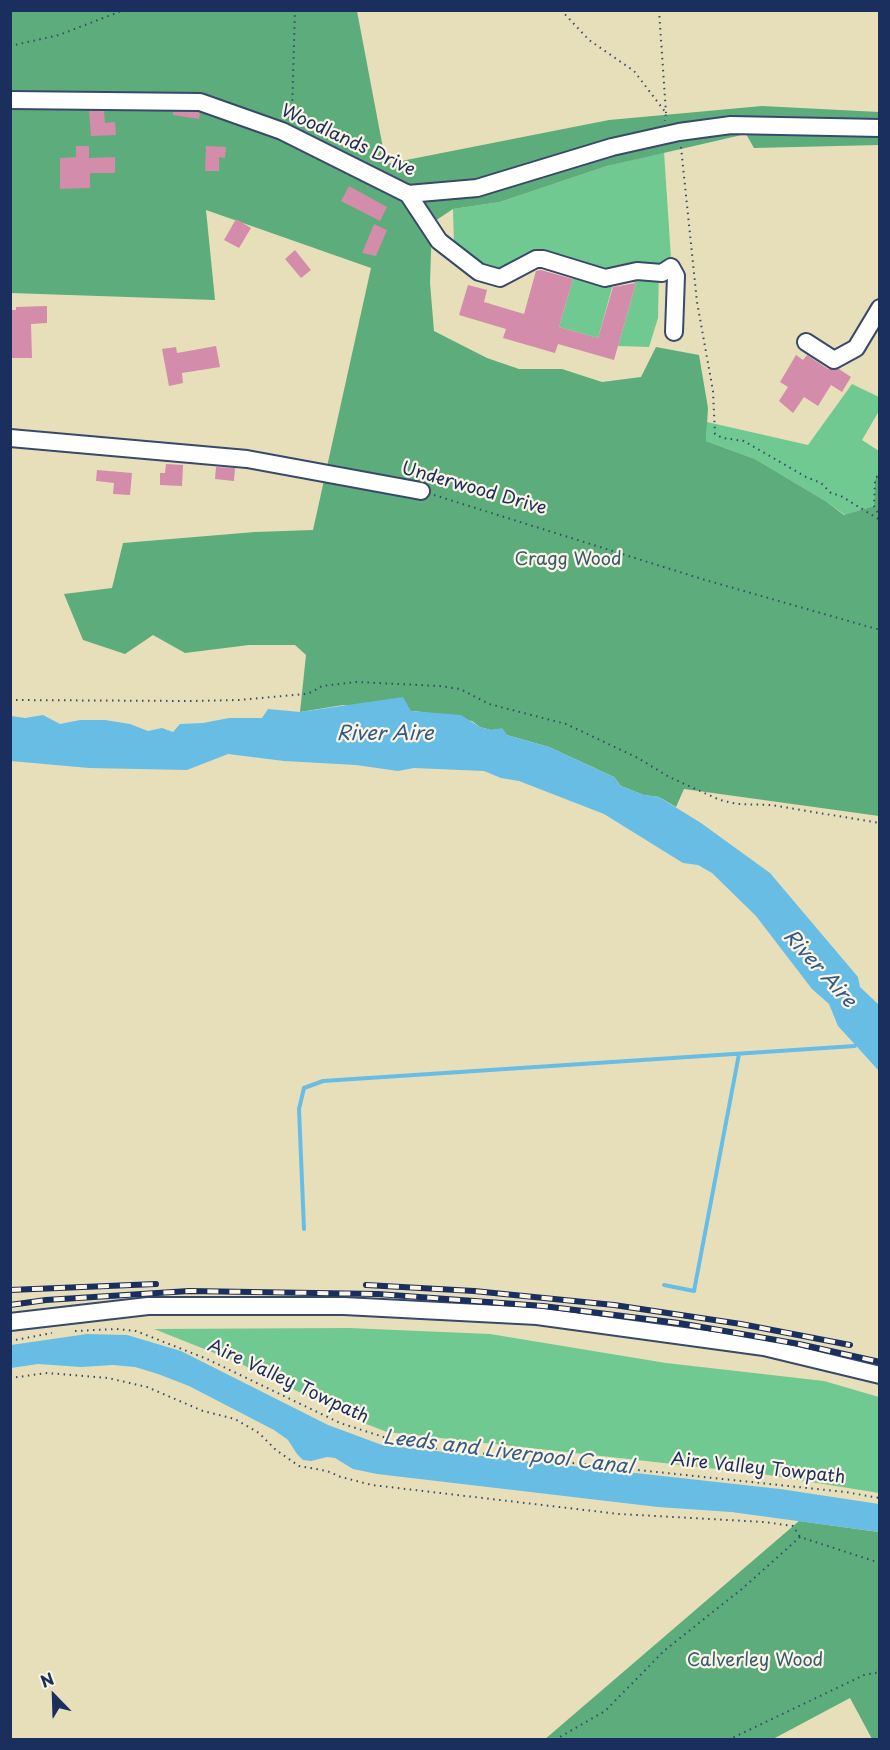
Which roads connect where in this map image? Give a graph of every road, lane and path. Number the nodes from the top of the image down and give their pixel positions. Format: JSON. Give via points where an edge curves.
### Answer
{"nodes":[{"id":1,"x":124,"y":10,"type":"edge"},
{"id":2,"x":295,"y":10,"type":"edge"},
{"id":3,"x":561,"y":10,"type":"edge"},
{"id":4,"x":659,"y":10,"type":"edge"},
{"id":5,"x":10,"y":46,"type":"edge"},
{"id":6,"x":10,"y":100,"type":"edge"},
{"id":7,"x":666,"y":113,"type":"junction"},
{"id":8,"x":879,"y":128,"type":"edge"},
{"id":9,"x":282,"y":131,"type":"junction"},
{"id":10,"x":672,"y":134,"type":"junction"},
{"id":11,"x":408,"y":194,"type":"junction"},
{"id":12,"x":879,"y":308,"type":"edge"},
{"id":13,"x":674,"y":332,"type":"dead end"},
{"id":14,"x":806,"y":342,"type":"dead end"},
{"id":15,"x":10,"y":438,"type":"edge"},
{"id":16,"x":879,"y":471,"type":"edge"},
{"id":17,"x":422,"y":491,"type":"joint"},
{"id":18,"x":879,"y":519,"type":"edge"},
{"id":19,"x":879,"y":630,"type":"edge"},
{"id":20,"x":10,"y":700,"type":"edge"},
{"id":21,"x":879,"y":823,"type":"edge"},
{"id":22,"x":10,"y":1322,"type":"edge"},
{"id":23,"x":72,"y":1331,"type":"dead end"},
{"id":24,"x":56,"y":1333,"type":"dead end"},
{"id":25,"x":10,"y":1341,"type":"edge"},
{"id":26,"x":879,"y":1375,"type":"edge"},
{"id":27,"x":10,"y":1378,"type":"edge"},
{"id":28,"x":879,"y":1498,"type":"edge"},
{"id":29,"x":801,"y":1537,"type":"junction"},
{"id":30,"x":879,"y":1563,"type":"edge"},
{"id":31,"x":879,"y":1672,"type":"edge"},
{"id":32,"x":555,"y":1740,"type":"edge"},
{"id":33,"x":728,"y":1740,"type":"edge"}],
"edges":[{"from":1,"to":5,"type":"path","via":[[59,35]]},
{"from":2,"to":9,"type":"path","via":[[292,112]]},
{"from":3,"to":7,"type":"path","via":[[589,40],[634,71]]},
{"from":4,"to":7,"type":"path"},
{"from":6,"to":9,"type":"street","name":"Woodlands Drive","via":[[200,102]]},
{"from":7,"to":10,"type":"path"},
{"from":8,"to":10,"type":"street","name":"Woodlands Drive","via":[[731,124]]},
{"from":9,"to":11,"type":"street","name":"Woodlands Drive"},
{"from":10,"to":11,"type":"street","name":"Woodlands Drive","via":[[612,147],[477,188]]},
{"from":10,"to":18,"type":"path","via":[[713,392],[716,434],[744,441]]},
{"from":11,"to":13,"type":"street","via":[[439,241],[478,272],[500,278],[536,259],[605,278],[637,271],[662,273],[671,267],[676,276]]},
{"from":12,"to":14,"type":"street","via":[[855,348],[834,360]]},
{"from":15,"to":17,"type":"street","name":"Underwood Drive","via":[[247,459]]},
{"from":16,"to":18,"type":"path","via":[[874,506]]},
{"from":17,"to":19,"type":"path","name":"Underwood Drive"},
{"from":20,"to":21,"type":"path","via":[[229,700],[306,694],[322,686],[356,682],[440,686],[460,689],[489,704],[566,724],[720,800]]},
{"from":22,"to":26,"type":"street","via":[[159,1306],[344,1306],[537,1316],[764,1347]]},
{"from":23,"to":28,"type":"path","name":"Aire Valley Towpath","via":[[136,1331],[207,1359],[340,1423],[396,1441]]},
{"from":24,"to":25,"type":"path"},
{"from":27,"to":29,"type":"path","via":[[47,1373],[108,1378],[147,1387],[203,1411],[235,1419],[259,1432],[299,1466],[372,1485],[619,1514],[764,1522],[793,1526]]},
{"from":29,"to":30,"type":"path"},
{"from":29,"to":32,"type":"path","via":[[665,1650],[605,1711]]},
{"from":31,"to":33,"type":"path","via":[[864,1675]]}]}
